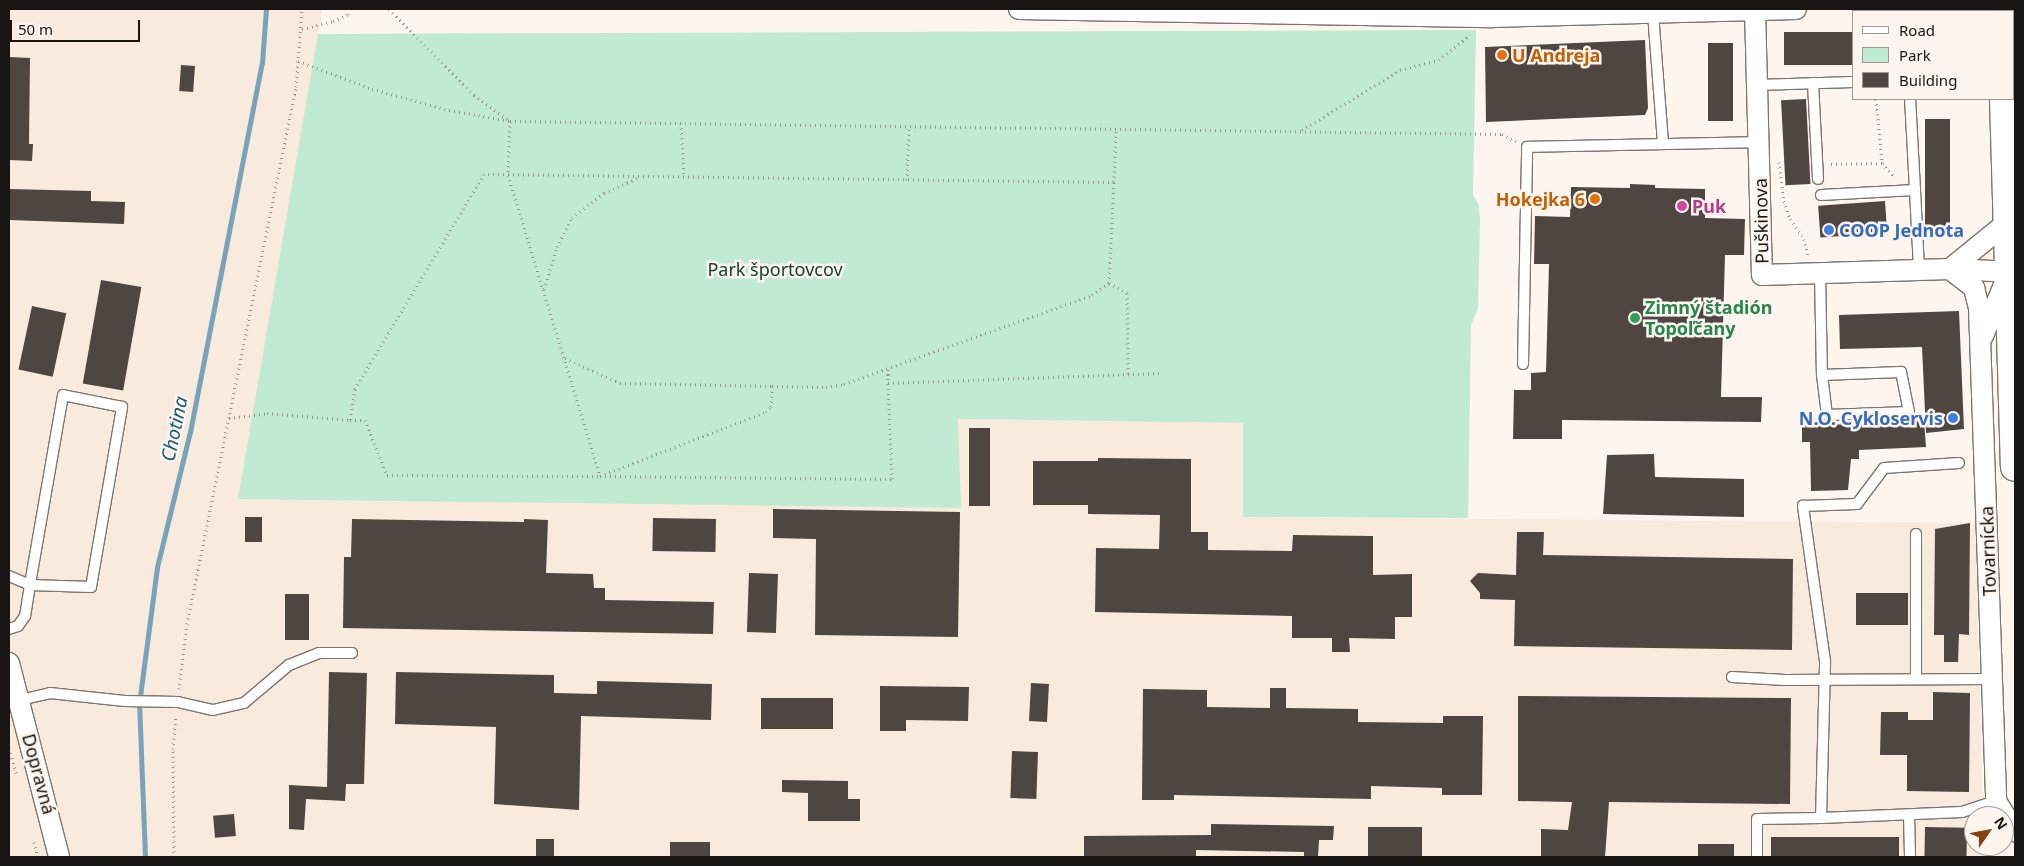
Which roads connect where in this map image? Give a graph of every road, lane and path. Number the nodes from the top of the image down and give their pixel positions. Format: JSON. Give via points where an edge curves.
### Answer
{"nodes":[{"id":1,"x":302,"y":9,"type":"edge"},
{"id":2,"x":349,"y":9,"type":"edge"},
{"id":3,"x":389,"y":9,"type":"edge"},
{"id":4,"x":1019,"y":9,"type":"edge"},
{"id":5,"x":1110,"y":9,"type":"edge"},
{"id":6,"x":1796,"y":9,"type":"edge"},
{"id":7,"x":1755,"y":10,"type":"edge"},
{"id":8,"x":1653,"y":13,"type":"junction"},
{"id":9,"x":1492,"y":17,"type":"junction"},
{"id":10,"x":302,"y":29,"type":"junction"},
{"id":11,"x":298,"y":61,"type":"junction"},
{"id":12,"x":1852,"y":82,"type":"edge"},
{"id":13,"x":1813,"y":83,"type":"junction"},
{"id":14,"x":1757,"y":85,"type":"junction"},
{"id":15,"x":1876,"y":100,"type":"edge"},
{"id":16,"x":1910,"y":100,"type":"edge"},
{"id":17,"x":2004,"y":100,"type":"edge"},
{"id":18,"x":510,"y":121,"type":"junction"},
{"id":19,"x":681,"y":123,"type":"junction"},
{"id":20,"x":909,"y":126,"type":"junction"},
{"id":21,"x":1116,"y":129,"type":"junction"},
{"id":22,"x":1300,"y":131,"type":"junction"},
{"id":23,"x":1759,"y":141,"type":"junction"},
{"id":24,"x":1663,"y":144,"type":"junction"},
{"id":25,"x":1527,"y":147,"type":"junction"},
{"id":26,"x":1817,"y":165,"type":"junction"},
{"id":27,"x":508,"y":175,"type":"junction"},
{"id":28,"x":641,"y":177,"type":"junction"},
{"id":29,"x":684,"y":177,"type":"junction"},
{"id":30,"x":1818,"y":179,"type":"dead end"},
{"id":31,"x":907,"y":180,"type":"junction"},
{"id":32,"x":1114,"y":182,"type":"junction"},
{"id":33,"x":1915,"y":190,"type":"junction"},
{"id":34,"x":1822,"y":195,"type":"dead end"},
{"id":35,"x":2012,"y":224,"type":"edge"},
{"id":36,"x":1950,"y":269,"type":"junction"},
{"id":37,"x":1919,"y":270,"type":"junction"},
{"id":38,"x":1815,"y":274,"type":"junction"},
{"id":39,"x":2014,"y":274,"type":"edge"},
{"id":40,"x":1109,"y":283,"type":"junction"},
{"id":41,"x":544,"y":289,"type":"junction"},
{"id":42,"x":1981,"y":340,"type":"junction"},
{"id":43,"x":565,"y":358,"type":"junction"},
{"id":44,"x":1523,"y":364,"type":"dead end"},
{"id":45,"x":888,"y":369,"type":"junction"},
{"id":46,"x":1163,"y":373,"type":"dead end"},
{"id":47,"x":1128,"y":374,"type":"junction"},
{"id":48,"x":1822,"y":375,"type":"junction"},
{"id":49,"x":888,"y":383,"type":"junction"},
{"id":50,"x":772,"y":386,"type":"junction"},
{"id":51,"x":229,"y":418,"type":"junction"},
{"id":52,"x":350,"y":420,"type":"junction"},
{"id":53,"x":1959,"y":463,"type":"dead end"},
{"id":54,"x":2015,"y":467,"type":"edge"},
{"id":55,"x":600,"y":476,"type":"junction"},
{"id":56,"x":1916,"y":534,"type":"dead end"},
{"id":57,"x":9,"y":576,"type":"edge"},
{"id":58,"x":30,"y":585,"type":"junction"},
{"id":59,"x":9,"y":629,"type":"edge"},
{"id":60,"x":352,"y":653,"type":"dead end"},
{"id":61,"x":9,"y":663,"type":"edge"},
{"id":62,"x":1732,"y":677,"type":"dead end"},
{"id":63,"x":1916,"y":678,"type":"junction"},
{"id":64,"x":1825,"y":679,"type":"junction"},
{"id":65,"x":1992,"y":679,"type":"junction"},
{"id":66,"x":20,"y":700,"type":"junction"},
{"id":67,"x":173,"y":703,"type":"junction"},
{"id":68,"x":1996,"y":801,"type":"junction"},
{"id":69,"x":1909,"y":815,"type":"junction"},
{"id":70,"x":1821,"y":818,"type":"junction"},
{"id":71,"x":2015,"y":831,"type":"edge"},
{"id":72,"x":59,"y":857,"type":"edge"},
{"id":73,"x":174,"y":857,"type":"edge"},
{"id":74,"x":1757,"y":857,"type":"edge"},
{"id":75,"x":1910,"y":857,"type":"edge"}],
"edges":[{"from":1,"to":10,"type":"path"},
{"from":2,"to":10,"type":"path","via":[[349,14],[333,21]]},
{"from":3,"to":18,"type":"path","via":[[474,94]]},
{"from":4,"to":5,"type":"street"},
{"from":5,"to":9,"type":"street"},
{"from":6,"to":7,"type":"street"},
{"from":7,"to":8,"type":"street"},
{"from":7,"to":14,"type":"street","name":"Puškinova"},
{"from":8,"to":9,"type":"street"},
{"from":8,"to":24,"type":"lane"},
{"from":9,"to":22,"type":"path","via":[[1439,60],[1400,70]]},
{"from":10,"to":11,"type":"path"},
{"from":11,"to":18,"type":"path","via":[[372,89],[449,110]]},
{"from":11,"to":51,"type":"path","via":[[296,87]]},
{"from":12,"to":13,"type":"lane"},
{"from":13,"to":14,"type":"lane"},
{"from":13,"to":26,"type":"lane"},
{"from":14,"to":23,"type":"street","name":"Puškinova"},
{"from":15,"to":26,"type":"path","via":[[1882,162]]},
{"from":16,"to":33,"type":"lane"},
{"from":17,"to":35,"type":"main road","name":"Tovarnícka"},
{"from":18,"to":19,"type":"path"},
{"from":18,"to":27,"type":"path"},
{"from":19,"to":20,"type":"path"},
{"from":19,"to":29,"type":"path"},
{"from":20,"to":21,"type":"path"},
{"from":20,"to":31,"type":"path"},
{"from":21,"to":22,"type":"path"},
{"from":21,"to":32,"type":"path"},
{"from":22,"to":25,"type":"path","via":[[1502,134]]},
{"from":23,"to":24,"type":"lane"},
{"from":23,"to":38,"type":"path","via":[[1776,145],[1784,201],[1790,219],[1804,239]]},
{"from":23,"to":38,"type":"street","name":"Puškinova","via":[[1762,275]]},
{"from":24,"to":25,"type":"lane"},
{"from":25,"to":44,"type":"lane"},
{"from":26,"to":30,"type":"lane"},
{"from":27,"to":28,"type":"path"},
{"from":27,"to":41,"type":"path"},
{"from":27,"to":52,"type":"path","via":[[484,174],[355,389]]},
{"from":28,"to":29,"type":"path"},
{"from":28,"to":41,"type":"path","via":[[604,193],[572,218],[557,248]]},
{"from":29,"to":31,"type":"path"},
{"from":31,"to":32,"type":"path"},
{"from":32,"to":40,"type":"path"},
{"from":33,"to":34,"type":"lane"},
{"from":33,"to":37,"type":"lane"},
{"from":35,"to":36,"type":"street"},
{"from":35,"to":39,"type":"main road","name":"Tovarnícka"},
{"from":36,"to":37,"type":"street","name":"Puškinova"},
{"from":36,"to":39,"type":"street","name":"Puškinova"},
{"from":36,"to":42,"type":"street","via":[[1974,288]]},
{"from":37,"to":38,"type":"street","name":"Puškinova"},
{"from":38,"to":48,"type":"lane"},
{"from":39,"to":42,"type":"street","name":"Tovarnícka"},
{"from":39,"to":54,"type":"main road","name":"Tovarnícka"},
{"from":40,"to":45,"type":"path","via":[[1092,295]]},
{"from":40,"to":47,"type":"path","via":[[1127,293]]},
{"from":41,"to":43,"type":"path"},
{"from":42,"to":65,"type":"street","name":"Tovarnícka"},
{"from":43,"to":50,"type":"path","via":[[620,383]]},
{"from":43,"to":55,"type":"path"},
{"from":45,"to":49,"type":"path"},
{"from":45,"to":50,"type":"path","via":[[844,384]]},
{"from":46,"to":47,"type":"path"},
{"from":47,"to":49,"type":"path"},
{"from":48,"to":48,"type":"lane","via":[[1827,415],[1909,412],[1901,372]]},
{"from":49,"to":55,"type":"path","via":[[892,479]]},
{"from":50,"to":55,"type":"path","via":[[771,406],[766,412]]},
{"from":51,"to":52,"type":"path","via":[[267,413]]},
{"from":51,"to":67,"type":"path"},
{"from":52,"to":55,"type":"path","via":[[365,420],[387,474]]},
{"from":53,"to":64,"type":"lane","via":[[1884,468],[1857,504],[1803,506]]},
{"from":56,"to":63,"type":"lane"},
{"from":57,"to":58,"type":"lane"},
{"from":58,"to":58,"type":"lane","via":[[63,395],[122,406],[92,587]]},
{"from":58,"to":59,"type":"lane","via":[[25,616],[18,626]]},
{"from":60,"to":67,"type":"lane","via":[[319,653],[289,665],[244,702],[213,710]]},
{"from":61,"to":66,"type":"street","name":"Dopravná"},
{"from":62,"to":64,"type":"lane"},
{"from":63,"to":64,"type":"lane"},
{"from":63,"to":65,"type":"lane"},
{"from":64,"to":70,"type":"lane"},
{"from":65,"to":68,"type":"street","name":"Tovarnícka"},
{"from":66,"to":67,"type":"lane","via":[[50,693]]},
{"from":66,"to":72,"type":"street","name":"Dopravná"},
{"from":67,"to":73,"type":"path"},
{"from":68,"to":69,"type":"lane","via":[[1962,812]]},
{"from":68,"to":71,"type":"street"},
{"from":69,"to":70,"type":"lane"},
{"from":69,"to":75,"type":"lane"},
{"from":70,"to":74,"type":"lane","via":[[1756,819]]}]}
